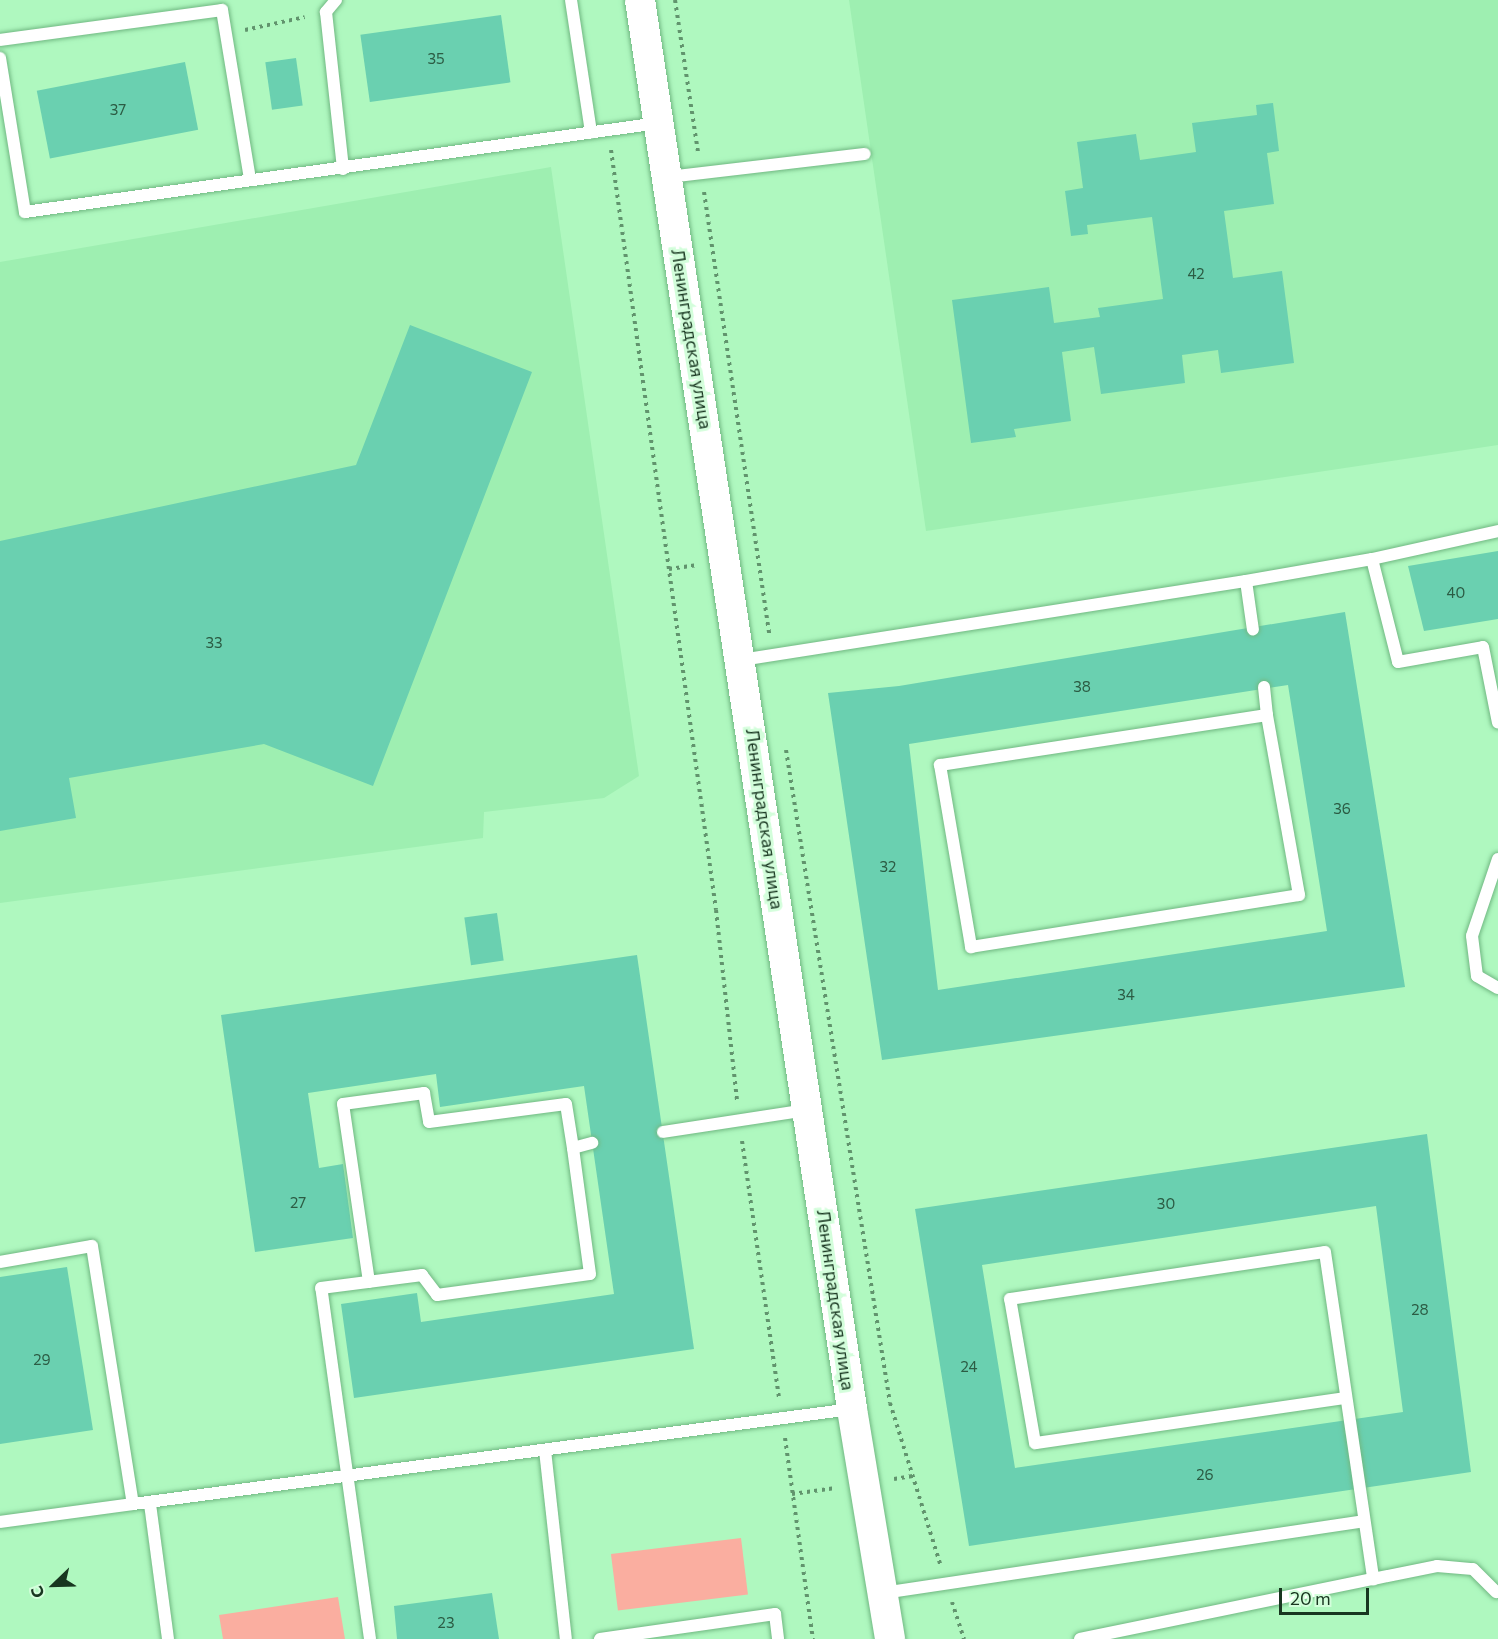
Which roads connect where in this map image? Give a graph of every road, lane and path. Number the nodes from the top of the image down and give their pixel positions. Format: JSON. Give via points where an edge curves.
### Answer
{"nodes":[{"id":1,"x":336,"y":0,"type":"edge"},
{"id":2,"x":571,"y":0,"type":"edge"},
{"id":3,"x":640,"y":0,"type":"edge"},
{"id":4,"x":675,"y":0,"type":"edge"},
{"id":5,"x":326,"y":12,"type":"junction"},
{"id":6,"x":226,"y":35,"type":"junction"},
{"id":7,"x":0,"y":40,"type":"edge"},
{"id":8,"x":0,"y":58,"type":"edge"},
{"id":9,"x":658,"y":123,"type":"junction"},
{"id":10,"x":608,"y":129,"type":"junction"},
{"id":11,"x":591,"y":132,"type":"junction"},
{"id":12,"x":865,"y":154,"type":"dead end"},
{"id":13,"x":343,"y":169,"type":"junction"},
{"id":14,"x":701,"y":173,"type":"junction"},
{"id":15,"x":666,"y":177,"type":"junction"},
{"id":16,"x":250,"y":180,"type":"junction"},
{"id":17,"x":1498,"y":531,"type":"edge"},
{"id":18,"x":1372,"y":559,"type":"junction"},
{"id":19,"x":1246,"y":580,"type":"junction"},
{"id":20,"x":1253,"y":630,"type":"dead end"},
{"id":21,"x":771,"y":656,"type":"junction"},
{"id":22,"x":741,"y":660,"type":"junction"},
{"id":23,"x":1264,"y":687,"type":"dead end"},
{"id":24,"x":1267,"y":715,"type":"junction"},
{"id":25,"x":1498,"y":723,"type":"edge"},
{"id":26,"x":784,"y":738,"type":"dead end"},
{"id":27,"x":1498,"y":859,"type":"edge"},
{"id":28,"x":1498,"y":988,"type":"edge"},
{"id":29,"x":809,"y":1110,"type":"junction"},
{"id":30,"x":739,"y":1118,"type":"junction"},
{"id":31,"x":663,"y":1132,"type":"dead end"},
{"id":32,"x":592,"y":1143,"type":"dead end"},
{"id":33,"x":573,"y":1148,"type":"junction"},
{"id":34,"x":0,"y":1262,"type":"edge"},
{"id":35,"x":369,"y":1282,"type":"junction"},
{"id":36,"x":1345,"y":1398,"type":"junction"},
{"id":37,"x":852,"y":1409,"type":"junction"},
{"id":38,"x":782,"y":1419,"type":"junction"},
{"id":39,"x":545,"y":1450,"type":"junction"},
{"id":40,"x":349,"y":1475,"type":"junction"},
{"id":41,"x":133,"y":1504,"type":"junction"},
{"id":42,"x":150,"y":1504,"type":"junction"},
{"id":43,"x":1362,"y":1521,"type":"junction"},
{"id":44,"x":0,"y":1522,"type":"edge"},
{"id":45,"x":1373,"y":1579,"type":"junction"},
{"id":46,"x":946,"y":1584,"type":"junction"},
{"id":47,"x":1497,"y":1589,"type":"edge"},
{"id":48,"x":882,"y":1593,"type":"junction"},
{"id":49,"x":168,"y":1639,"type":"edge"},
{"id":50,"x":370,"y":1639,"type":"edge"},
{"id":51,"x":566,"y":1639,"type":"edge"},
{"id":52,"x":600,"y":1639,"type":"edge"},
{"id":53,"x":778,"y":1639,"type":"edge"},
{"id":54,"x":813,"y":1639,"type":"edge"},
{"id":55,"x":890,"y":1639,"type":"edge"},
{"id":56,"x":964,"y":1639,"type":"edge"},
{"id":57,"x":1080,"y":1639,"type":"edge"}],
"edges":[{"from":1,"to":5,"type":"lane"},
{"from":2,"to":11,"type":"lane"},
{"from":3,"to":9,"type":"street","name":"Ленинградская улица"},
{"from":4,"to":14,"type":"path"},
{"from":5,"to":6,"type":"path"},
{"from":5,"to":13,"type":"lane"},
{"from":6,"to":7,"type":"lane","via":[[222,10]]},
{"from":6,"to":16,"type":"lane"},
{"from":8,"to":16,"type":"lane","via":[[25,212]]},
{"from":9,"to":10,"type":"lane"},
{"from":9,"to":15,"type":"street","name":"Ленинградская улица"},
{"from":10,"to":11,"type":"lane"},
{"from":10,"to":30,"type":"path","via":[[717,910]]},
{"from":11,"to":13,"type":"lane"},
{"from":12,"to":14,"type":"lane"},
{"from":13,"to":16,"type":"lane"},
{"from":14,"to":15,"type":"lane"},
{"from":14,"to":21,"type":"path"},
{"from":15,"to":22,"type":"street","name":"Ленинградская улица"},
{"from":17,"to":18,"type":"lane"},
{"from":18,"to":19,"type":"lane"},
{"from":18,"to":25,"type":"lane","via":[[1398,662],[1483,647]]},
{"from":19,"to":20,"type":"lane"},
{"from":19,"to":21,"type":"lane"},
{"from":21,"to":22,"type":"lane"},
{"from":22,"to":29,"type":"street","name":"Ленинградская улица"},
{"from":23,"to":24,"type":"lane"},
{"from":24,"to":24,"type":"lane","via":[[940,765],[971,947],[1299,895]]},
{"from":26,"to":46,"type":"path","via":[[890,1403]]},
{"from":27,"to":28,"type":"lane","via":[[1472,936],[1477,976]]},
{"from":29,"to":30,"type":"lane"},
{"from":29,"to":37,"type":"street","name":"Ленинградская улица"},
{"from":30,"to":31,"type":"lane"},
{"from":30,"to":38,"type":"path"},
{"from":32,"to":33,"type":"lane"},
{"from":33,"to":35,"type":"lane","via":[[590,1274],[437,1295],[422,1275]]},
{"from":33,"to":35,"type":"lane","via":[[566,1104],[429,1122],[424,1093],[343,1104]]},
{"from":34,"to":41,"type":"lane","via":[[92,1246]]},
{"from":35,"to":40,"type":"lane","via":[[321,1288]]},
{"from":36,"to":36,"type":"lane","via":[[1324,1252],[1010,1299],[1035,1443]]},
{"from":36,"to":43,"type":"lane"},
{"from":37,"to":38,"type":"lane"},
{"from":37,"to":48,"type":"street","name":"Ленинградская улица"},
{"from":38,"to":39,"type":"lane"},
{"from":38,"to":54,"type":"path"},
{"from":39,"to":40,"type":"lane"},
{"from":39,"to":51,"type":"lane"},
{"from":40,"to":42,"type":"lane"},
{"from":40,"to":50,"type":"lane"},
{"from":41,"to":42,"type":"lane"},
{"from":41,"to":44,"type":"lane"},
{"from":42,"to":49,"type":"lane"},
{"from":43,"to":45,"type":"lane"},
{"from":43,"to":46,"type":"lane"},
{"from":45,"to":47,"type":"lane","via":[[1437,1566],[1473,1569]]},
{"from":45,"to":57,"type":"lane"},
{"from":46,"to":48,"type":"lane"},
{"from":46,"to":56,"type":"path"},
{"from":48,"to":55,"type":"street","name":"Ленинградская улица"},
{"from":52,"to":53,"type":"lane","via":[[775,1614]]}]}
